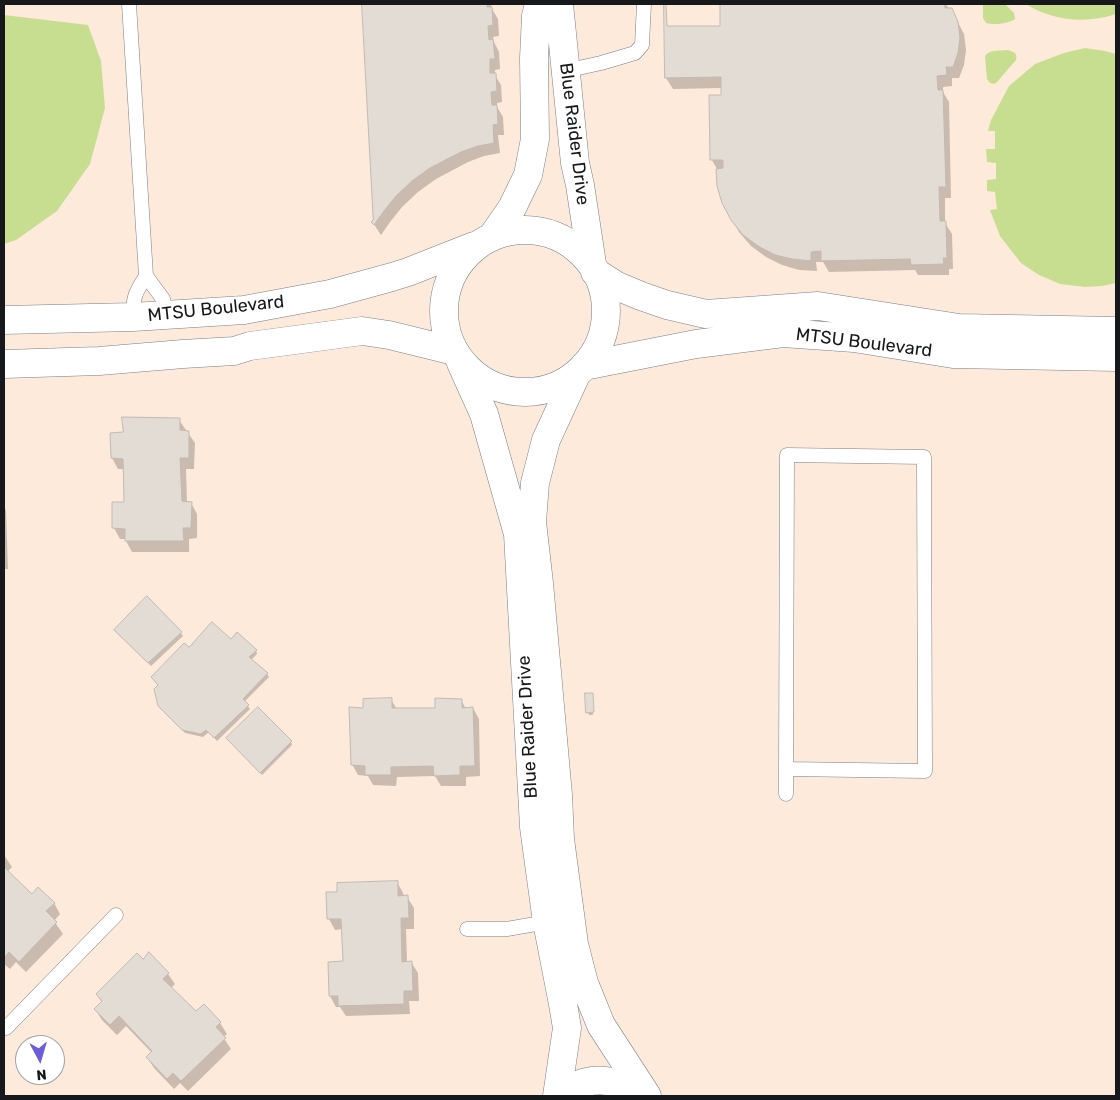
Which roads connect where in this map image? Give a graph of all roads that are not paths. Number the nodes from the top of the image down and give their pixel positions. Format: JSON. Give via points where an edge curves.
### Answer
{"nodes":[{"id":1,"x":130,"y":4,"type":"edge"},
{"id":2,"x":538,"y":4,"type":"edge"},
{"id":3,"x":559,"y":4,"type":"edge"},
{"id":4,"x":644,"y":4,"type":"edge"},
{"id":5,"x":565,"y":71,"type":"junction"},
{"id":6,"x":486,"y":240,"type":"junction"},
{"id":7,"x":593,"y":268,"type":"junction"},
{"id":8,"x":146,"y":276,"type":"junction"},
{"id":9,"x":167,"y":315,"type":"junction"},
{"id":10,"x":133,"y":317,"type":"junction"},
{"id":11,"x":4,"y":320,"type":"edge"},
{"id":12,"x":1116,"y":331,"type":"edge"},
{"id":13,"x":458,"y":357,"type":"junction"},
{"id":14,"x":1116,"y":357,"type":"edge"},
{"id":15,"x":4,"y":364,"type":"edge"},
{"id":16,"x":580,"y":370,"type":"junction"},
{"id":17,"x":786,"y":769,"type":"junction"},
{"id":18,"x":786,"y":794,"type":"dead end"},
{"id":19,"x":116,"y":915,"type":"dead end"},
{"id":20,"x":547,"y":922,"type":"junction"},
{"id":21,"x":467,"y":930,"type":"dead end"},
{"id":22,"x":6,"y":1028,"type":"dead end"},
{"id":23,"x":645,"y":1093,"type":"edge"},
{"id":24,"x":556,"y":1096,"type":"edge"},
{"id":25,"x":563,"y":1096,"type":"edge"}],
"edges":[{"from":1,"to":8,"type":"lane"},
{"from":2,"to":6,"type":"street","name":"Blue Raider Drive","via":[[534,58],[535,139],[528,176],[512,208]]},
{"from":3,"to":5,"type":"street","name":"Blue Raider Drive"},
{"from":4,"to":5,"type":"lane","via":[[642,45],[635,53]]},
{"from":5,"to":7,"type":"street","name":"Blue Raider Drive","via":[[575,162]]},
{"from":6,"to":7,"type":"street","via":[[517,230],[538,231],[575,247]]},
{"from":6,"to":9,"type":"street","name":"MTSU Boulevard","via":[[408,272],[330,294],[244,310]]},
{"from":6,"to":13,"type":"street","via":[[459,262],[447,286],[443,313],[448,340]]},
{"from":7,"to":12,"type":"street","name":"MTSU Boulevard","via":[[617,286],[641,296],[706,314],[818,306],[959,328]]},
{"from":7,"to":16,"type":"street","via":[[602,286],[606,311],[603,335],[592,357]]},
{"from":8,"to":9,"type":"lane","via":[[163,298]]},
{"from":8,"to":10,"type":"lane","via":[[135,293]]},
{"from":9,"to":10,"type":"street","name":"MTSU Boulevard"},
{"from":10,"to":11,"type":"street","name":"MTSU Boulevard"},
{"from":13,"to":15,"type":"street","via":[[389,335],[362,331],[234,351]]},
{"from":13,"to":16,"type":"street","via":[[480,380],[504,390],[529,393],[554,388]]},
{"from":13,"to":20,"type":"street","name":"Blue Raider Drive","via":[[484,414],[518,534],[534,827]]},
{"from":14,"to":16,"type":"street","name":"MTSU Boulevard","via":[[953,354],[854,338],[782,333],[696,344]]},
{"from":16,"to":23,"type":"street","name":"Blue Raider Drive","via":[[546,440],[535,484],[532,522],[560,838],[574,944],[584,983],[601,1025]]},
{"from":17,"to":17,"type":"lane","via":[[788,454],[924,457],[925,771]]},
{"from":17,"to":18,"type":"lane"},
{"from":19,"to":22,"type":"lane"},
{"from":20,"to":21,"type":"lane","via":[[506,929]]},
{"from":20,"to":24,"type":"street","name":"Blue Raider Drive","via":[[567,1028]]},
{"from":23,"to":25,"type":"street","via":[[620,1082],[603,1080],[582,1083]]}]}
